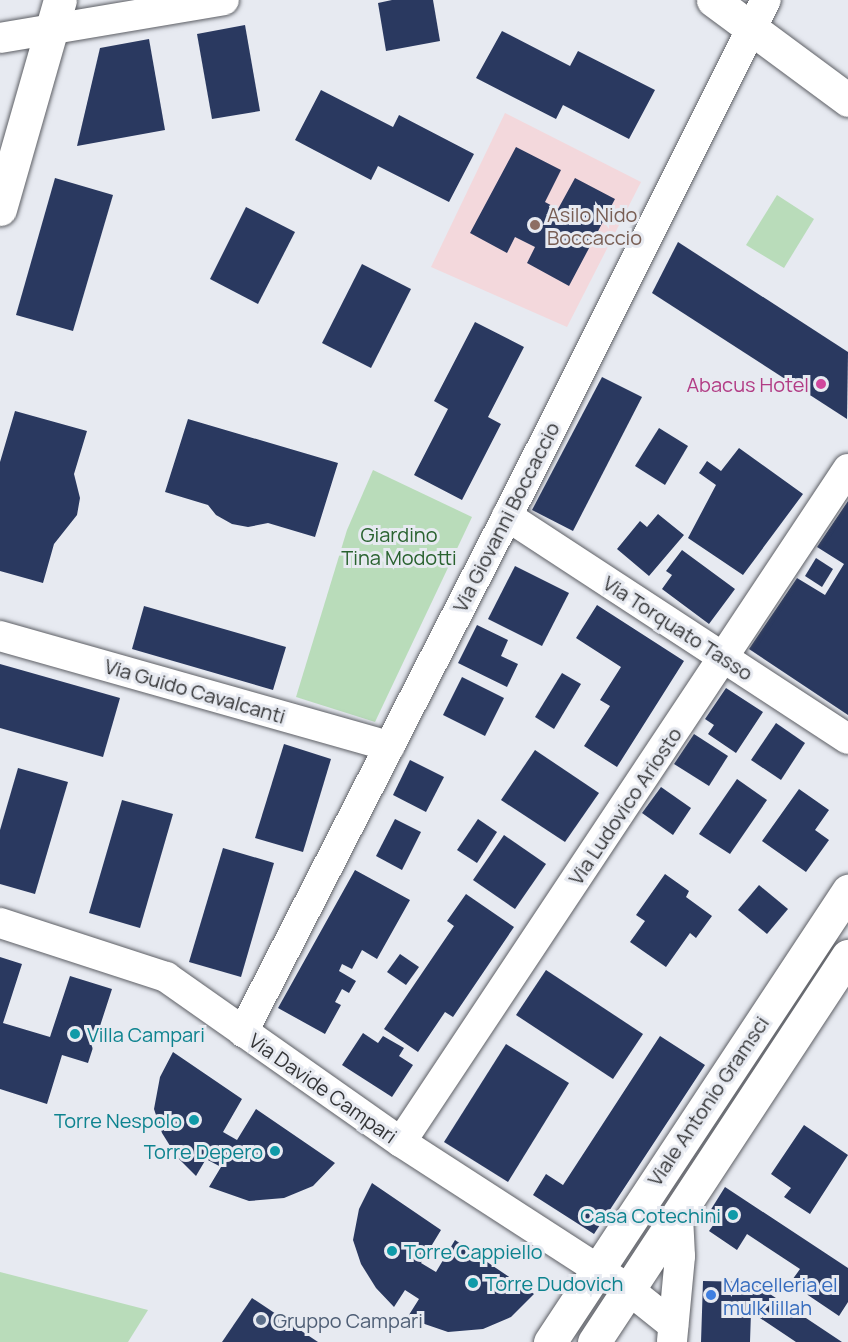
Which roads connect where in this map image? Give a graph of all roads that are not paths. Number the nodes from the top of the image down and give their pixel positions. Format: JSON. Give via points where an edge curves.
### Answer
{"nodes":[{"id":1,"x":224,"y":0,"type":"edge"},
{"id":2,"x":712,"y":0,"type":"edge"},
{"id":3,"x":766,"y":0,"type":"edge"},
{"id":4,"x":55,"y":14,"type":"edge"},
{"id":5,"x":751,"y":29,"type":"junction"},
{"id":6,"x":0,"y":38,"type":"edge"},
{"id":7,"x":848,"y":100,"type":"edge"},
{"id":8,"x":0,"y":209,"type":"edge"},
{"id":9,"x":848,"y":469,"type":"edge"},
{"id":10,"x":507,"y":516,"type":"junction"},
{"id":11,"x":0,"y":636,"type":"edge"},
{"id":12,"x":724,"y":659,"type":"junction"},
{"id":13,"x":848,"y":739,"type":"edge"},
{"id":14,"x":390,"y":746,"type":"junction"},
{"id":15,"x":848,"y":891,"type":"edge"},
{"id":16,"x":0,"y":923,"type":"edge"},
{"id":17,"x":848,"y":956,"type":"edge"},
{"id":18,"x":243,"y":1032,"type":"junction"},
{"id":19,"x":400,"y":1142,"type":"junction"},
{"id":20,"x":678,"y":1215,"type":"junction"},
{"id":21,"x":597,"y":1268,"type":"junction"},
{"id":22,"x":628,"y":1289,"type":"junction"},
{"id":23,"x":672,"y":1334,"type":"edge"},
{"id":24,"x":550,"y":1342,"type":"edge"},
{"id":25,"x":594,"y":1342,"type":"edge"}],
"edges":[{"from":1,"to":4,"type":"street"},
{"from":2,"to":5,"type":"main road"},
{"from":3,"to":5,"type":"street","name":"Via Giovanni Boccaccio"},
{"from":4,"to":6,"type":"street"},
{"from":4,"to":8,"type":"main road"},
{"from":5,"to":7,"type":"main road"},
{"from":5,"to":10,"type":"street","name":"Via Giovanni Boccaccio"},
{"from":9,"to":12,"type":"street","name":"Via Ludovico Ariosto"},
{"from":10,"to":12,"type":"street","name":"Via Torquato Tasso"},
{"from":10,"to":14,"type":"street","name":"Via Giovanni Boccaccio"},
{"from":11,"to":14,"type":"street","name":"Via Guido Cavalcanti"},
{"from":12,"to":13,"type":"street","name":"Via Torquato Tasso"},
{"from":12,"to":19,"type":"street","name":"Via Ludovico Ariosto"},
{"from":14,"to":18,"type":"street","name":"Via Giovanni Boccaccio"},
{"from":15,"to":21,"type":"main road","name":"Viale Antonio Gramsci"},
{"from":16,"to":18,"type":"street","name":"Via Davide Campari","via":[[166,977]]},
{"from":17,"to":20,"type":"main road","name":"Viale Antonio Gramsci"},
{"from":18,"to":19,"type":"street","name":"Via Davide Campari"},
{"from":19,"to":21,"type":"street","name":"Via Davide Campari"},
{"from":20,"to":22,"type":"main road","name":"Viale Antonio Gramsci"},
{"from":20,"to":23,"type":"street","via":[[680,1256]]},
{"from":21,"to":22,"type":"street","name":"Via Davide Campari"},
{"from":21,"to":24,"type":"main road","name":"Viale Antonio Gramsci"},
{"from":22,"to":23,"type":"street","name":"Via Davide Campari"},
{"from":22,"to":25,"type":"main road","name":"Viale Antonio Gramsci"}]}
